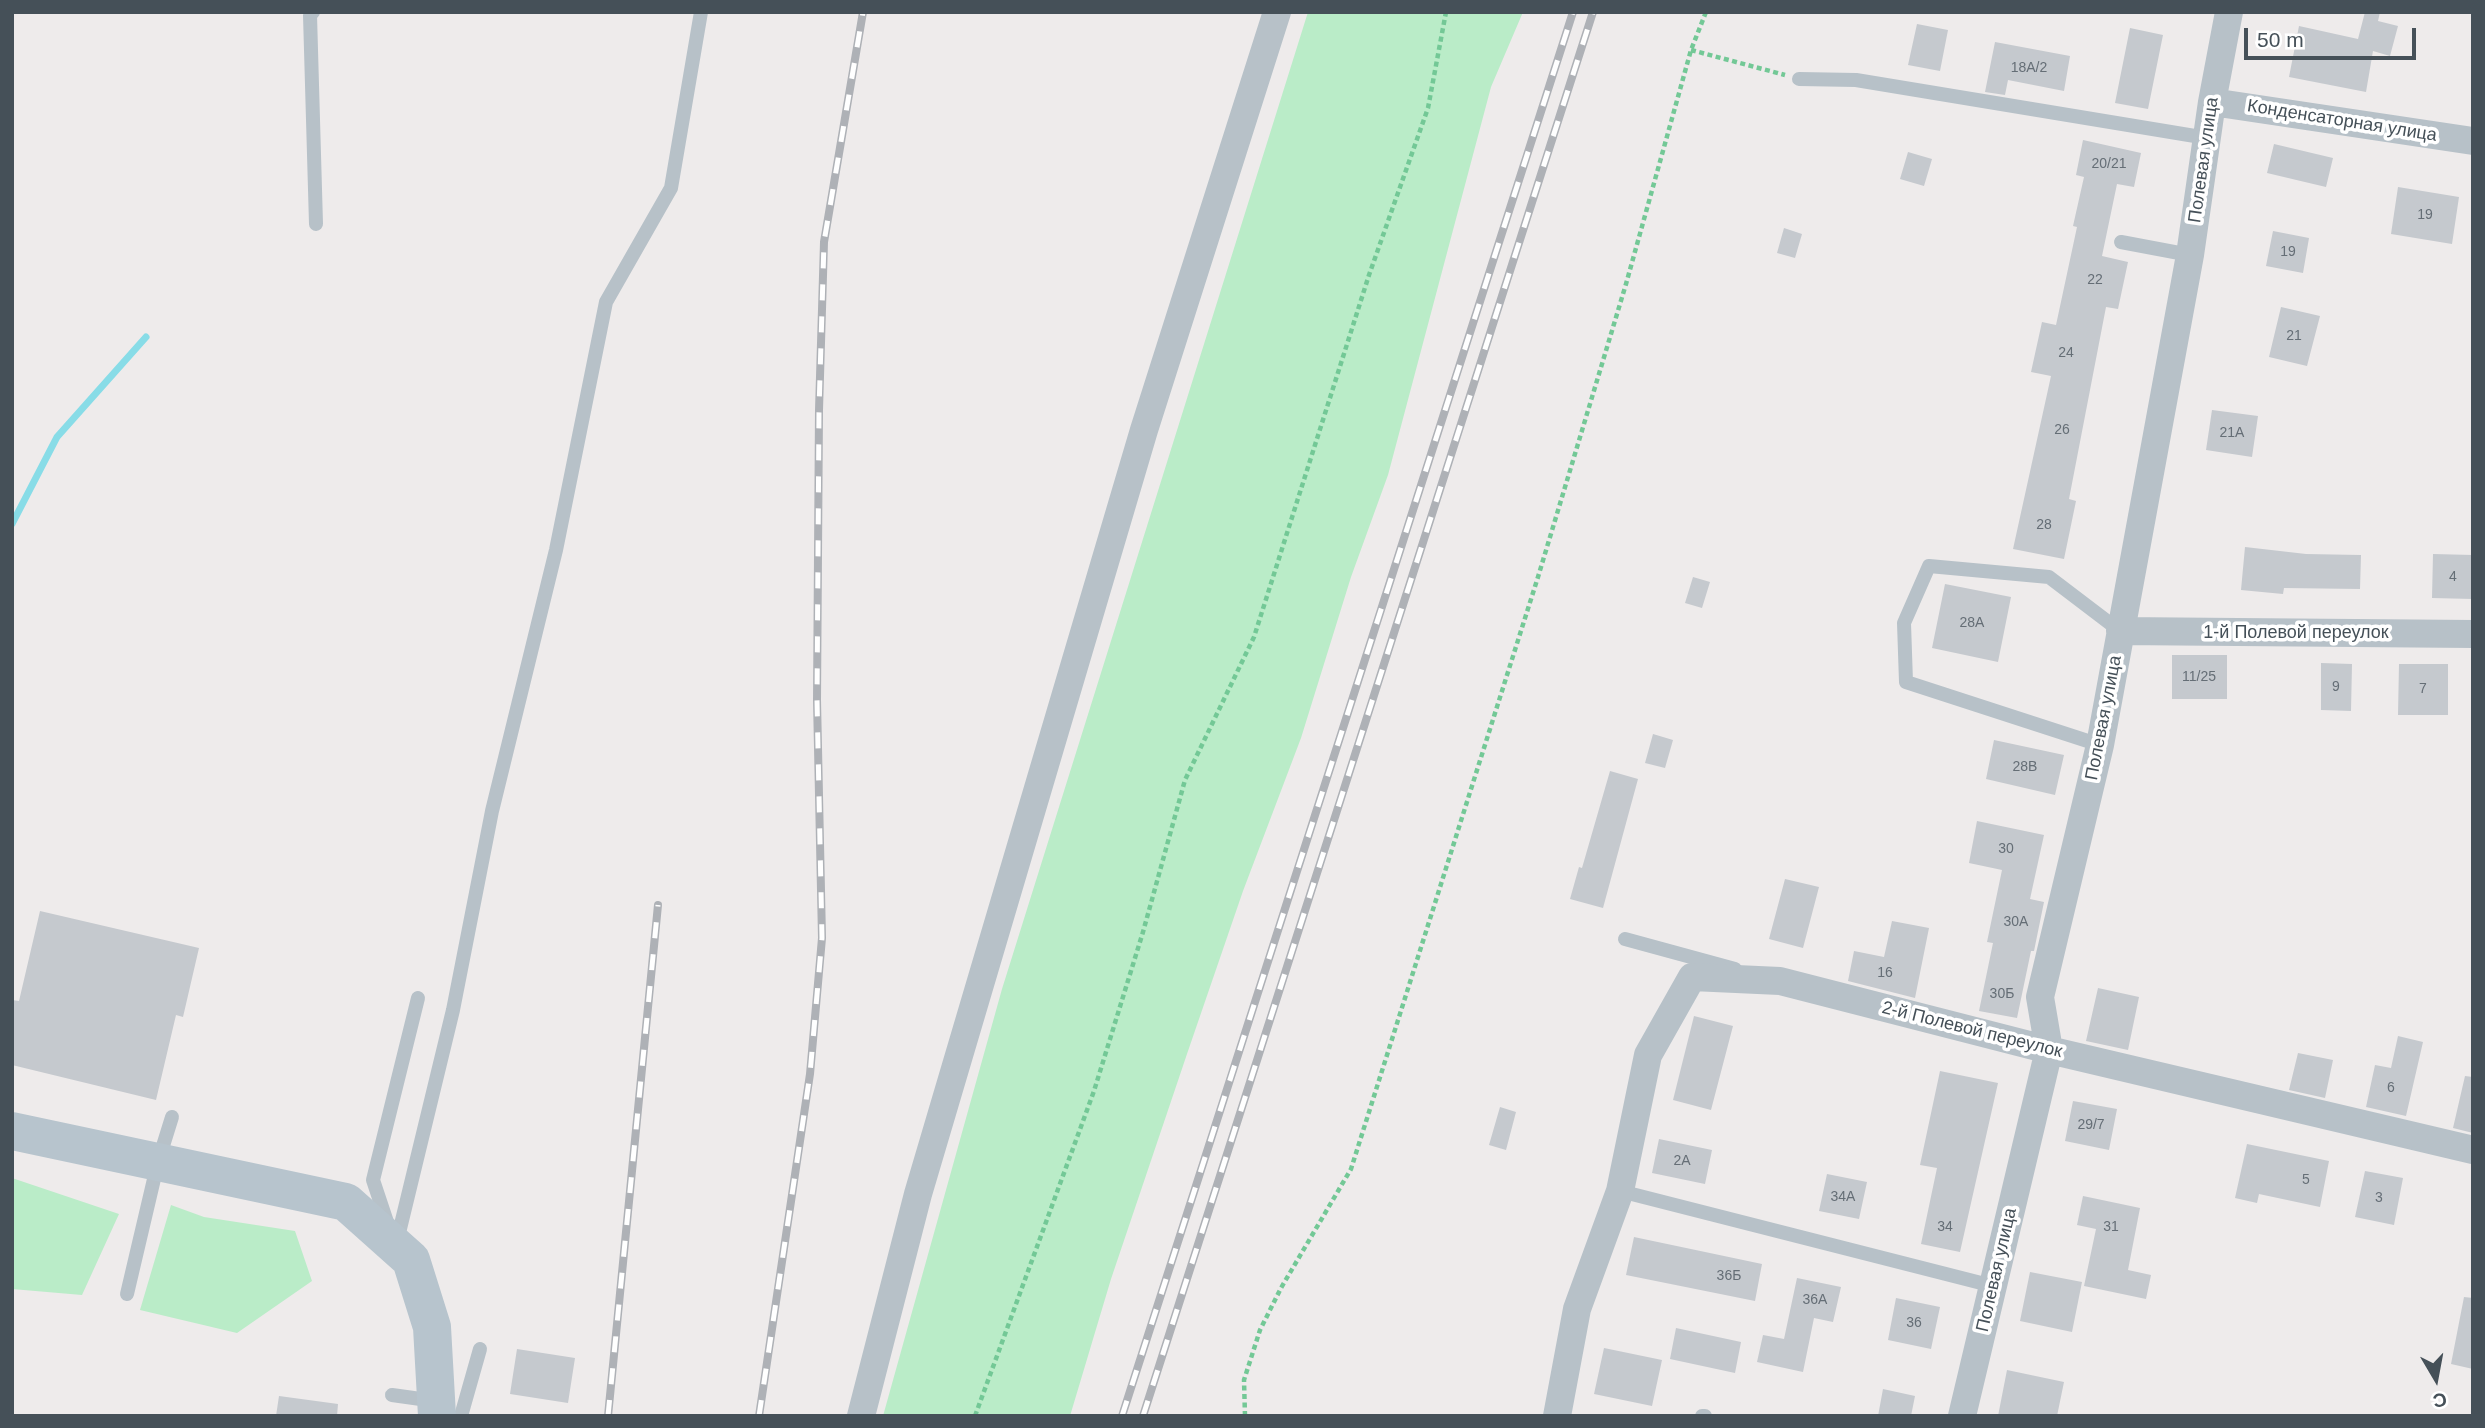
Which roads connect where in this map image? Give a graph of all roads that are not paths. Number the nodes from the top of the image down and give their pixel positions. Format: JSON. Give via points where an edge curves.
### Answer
{"nodes":[{"id":1,"x":313,"y":12,"type":"edge"},
{"id":2,"x":701,"y":12,"type":"edge"},
{"id":3,"x":1277,"y":12,"type":"edge"},
{"id":4,"x":2229,"y":12,"type":"edge"},
{"id":5,"x":1799,"y":79,"type":"road end"},
{"id":6,"x":2212,"y":102,"type":"junction"},
{"id":7,"x":2207,"y":138,"type":"junction"},
{"id":8,"x":2473,"y":141,"type":"edge"},
{"id":9,"x":316,"y":224,"type":"dead end"},
{"id":10,"x":2121,"y":242,"type":"dead end"},
{"id":11,"x":2190,"y":254,"type":"junction"},
{"id":12,"x":2120,"y":631,"type":"junction"},
{"id":13,"x":2473,"y":634,"type":"edge"},
{"id":14,"x":2100,"y":745,"type":"junction"},
{"id":15,"x":1625,"y":939,"type":"dead end"},
{"id":16,"x":1780,"y":981,"type":"junction"},
{"id":17,"x":418,"y":998,"type":"dead end"},
{"id":18,"x":2049,"y":1050,"type":"junction"},
{"id":19,"x":172,"y":1117,"type":"dead end"},
{"id":20,"x":12,"y":1131,"type":"edge"},
{"id":21,"x":2473,"y":1150,"type":"edge"},
{"id":22,"x":158,"y":1162,"type":"junction"},
{"id":23,"x":1620,"y":1191,"type":"junction"},
{"id":24,"x":396,"y":1246,"type":"junction"},
{"id":25,"x":1993,"y":1286,"type":"junction"},
{"id":26,"x":127,"y":1294,"type":"dead end"},
{"id":27,"x":480,"y":1349,"type":"dead end"},
{"id":28,"x":391,"y":1395,"type":"dead end"},
{"id":29,"x":445,"y":1411,"type":"edge"},
{"id":30,"x":861,"y":1416,"type":"edge"},
{"id":31,"x":1557,"y":1416,"type":"edge"},
{"id":32,"x":1962,"y":1416,"type":"edge"}],
"edges":[{"from":1,"to":9,"type":"lane"},
{"from":2,"to":24,"type":"lane","via":[[671,188],[606,302],[556,550],[492,811],[453,1010]]},
{"from":3,"to":30,"type":"street","via":[[1144,430],[930,1153]]},
{"from":4,"to":6,"type":"street","name":"Полевая улица"},
{"from":5,"to":7,"type":"lane","via":[[1856,80]]},
{"from":6,"to":7,"type":"street","name":"Полевая улица"},
{"from":6,"to":8,"type":"street","name":"Конденсаторная улица"},
{"from":7,"to":11,"type":"street","name":"Полевая улица"},
{"from":10,"to":11,"type":"lane"},
{"from":11,"to":12,"type":"street","name":"Полевая улица"},
{"from":12,"to":13,"type":"street","name":"1-й Полевой переулок"},
{"from":12,"to":14,"type":"street","name":"Полевая улица"},
{"from":12,"to":14,"type":"lane","via":[[2049,576],[1928,566],[1904,623],[1906,682]]},
{"from":14,"to":18,"type":"street","name":"Полевая улица","via":[[2040,996]]},
{"from":15,"to":16,"type":"lane"},
{"from":16,"to":18,"type":"street","name":"2-й Полевой переулок"},
{"from":16,"to":23,"type":"street","name":"2-й Полевой переулок","via":[[1692,976],[1648,1055]]},
{"from":17,"to":24,"type":"lane","via":[[373,1180]]},
{"from":18,"to":21,"type":"street","name":"2-й Полевой переулок"},
{"from":18,"to":25,"type":"street","name":"Полевая улица"},
{"from":19,"to":22,"type":"lane"},
{"from":20,"to":22,"type":"street"},
{"from":22,"to":24,"type":"street","via":[[345,1202]]},
{"from":22,"to":26,"type":"lane"},
{"from":23,"to":25,"type":"lane"},
{"from":23,"to":31,"type":"street","via":[[1577,1309]]},
{"from":24,"to":29,"type":"street","via":[[411,1260],[432,1327]]},
{"from":25,"to":32,"type":"street","name":"Полевая улица"},
{"from":27,"to":29,"type":"lane"},
{"from":28,"to":29,"type":"lane"}]}
